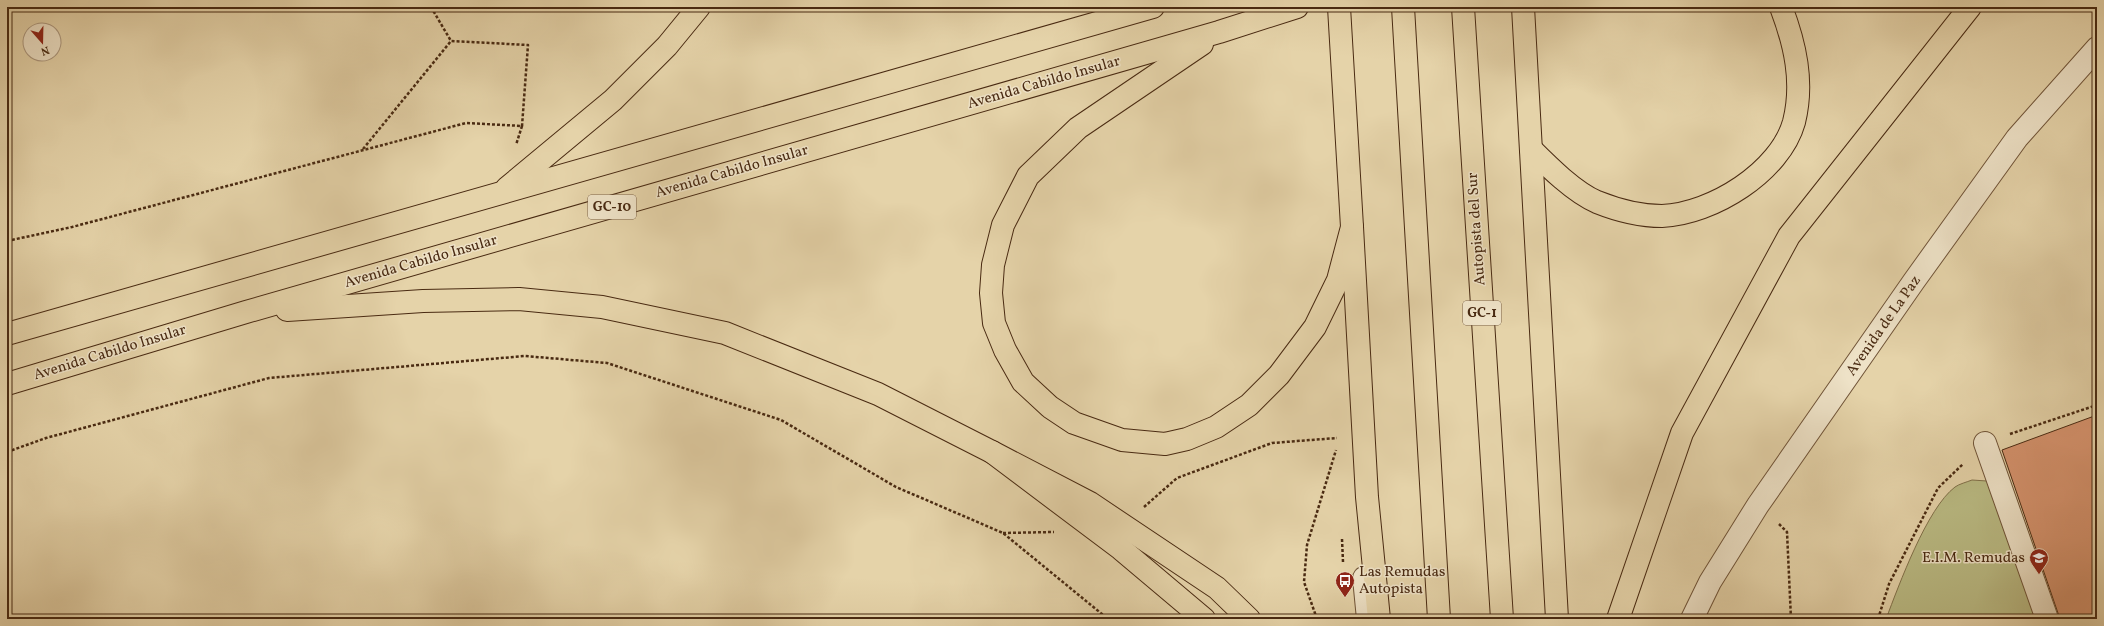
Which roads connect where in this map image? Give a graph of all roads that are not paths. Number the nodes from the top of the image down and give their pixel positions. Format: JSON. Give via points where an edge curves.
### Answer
{"nodes":[{"id":1,"x":699,"y":7,"type":"edge"},
{"id":2,"x":1153,"y":7,"type":"edge"},
{"id":3,"x":1297,"y":7,"type":"edge"},
{"id":4,"x":1339,"y":7,"type":"edge"},
{"id":5,"x":1463,"y":7,"type":"edge"},
{"id":6,"x":1522,"y":7,"type":"edge"},
{"id":7,"x":1780,"y":7,"type":"edge"},
{"id":8,"x":1970,"y":7,"type":"edge"},
{"id":9,"x":1403,"y":13,"type":"edge"},
{"id":10,"x":1219,"y":32,"type":"junction"},
{"id":11,"x":2097,"y":48,"type":"edge"},
{"id":12,"x":1531,"y":149,"type":"junction"},
{"id":13,"x":502,"y":192,"type":"junction"},
{"id":14,"x":1352,"y":227,"type":"junction"},
{"id":15,"x":246,"y":312,"type":"junction"},
{"id":16,"x":7,"y":334,"type":"edge"},
{"id":17,"x":7,"y":384,"type":"edge"},
{"id":18,"x":1984,"y":443,"type":"road end"},
{"id":19,"x":992,"y":452,"type":"junction"},
{"id":20,"x":1367,"y":497,"type":"junction"},
{"id":21,"x":1204,"y":619,"type":"edge"},
{"id":22,"x":1249,"y":619,"type":"edge"},
{"id":23,"x":1368,"y":619,"type":"edge"},
{"id":24,"x":1379,"y":619,"type":"edge"},
{"id":25,"x":1439,"y":619,"type":"edge"},
{"id":26,"x":1502,"y":619,"type":"edge"},
{"id":27,"x":1557,"y":619,"type":"edge"},
{"id":28,"x":1618,"y":619,"type":"edge"},
{"id":29,"x":1692,"y":619,"type":"edge"},
{"id":30,"x":2047,"y":619,"type":"edge"}],
"edges":[{"from":1,"to":13,"type":"main road","via":[[667,46],[613,100]]},
{"from":2,"to":13,"type":"main road"},
{"from":3,"to":10,"type":"main road","name":"Avenida Cabildo Insular","number":"GC-10"},
{"from":4,"to":14,"type":"main road"},
{"from":5,"to":26,"type":"main road","name":"Autopista del Sur","number":"GC-1"},
{"from":6,"to":12,"type":"main road"},
{"from":7,"to":12,"type":"main road","via":[[1797,58],[1799,82],[1794,123],[1778,153],[1752,180],[1731,194],[1697,209],[1663,216],[1631,213],[1596,202],[1571,185]]},
{"from":8,"to":28,"type":"main road","via":[[1789,236],[1682,433]]},
{"from":9,"to":25,"type":"main road"},
{"from":10,"to":14,"type":"main road","via":[[1078,128],[1028,176],[1003,225],[993,265],[991,293],[994,323],[1005,350],[1023,382],[1050,407],[1074,423],[1122,440],[1165,444],[1188,439],[1216,427],[1249,405],[1279,375],[1316,327],[1338,280]]},
{"from":10,"to":15,"type":"main road","name":"Avenida Cabildo Insular","number":"GC-10"},
{"from":11,"to":29,"type":"street","name":"Avenida de La Paz","via":[[2017,138],[1758,505],[1710,582]]},
{"from":12,"to":27,"type":"main road"},
{"from":13,"to":16,"type":"main road"},
{"from":14,"to":20,"type":"main road"},
{"from":15,"to":17,"type":"main road","name":"Avenida Cabildo Insular","number":"GC-10"},
{"from":15,"to":19,"type":"main road","via":[[424,301],[519,299],[602,308],[725,333],[878,394]]},
{"from":18,"to":30,"type":"street"},
{"from":19,"to":21,"type":"main road","via":[[1121,549]]},
{"from":19,"to":22,"type":"main road","via":[[1090,503],[1217,588]]},
{"from":20,"to":23,"type":"street","via":[[1362,545]]},
{"from":20,"to":24,"type":"main road"}]}
